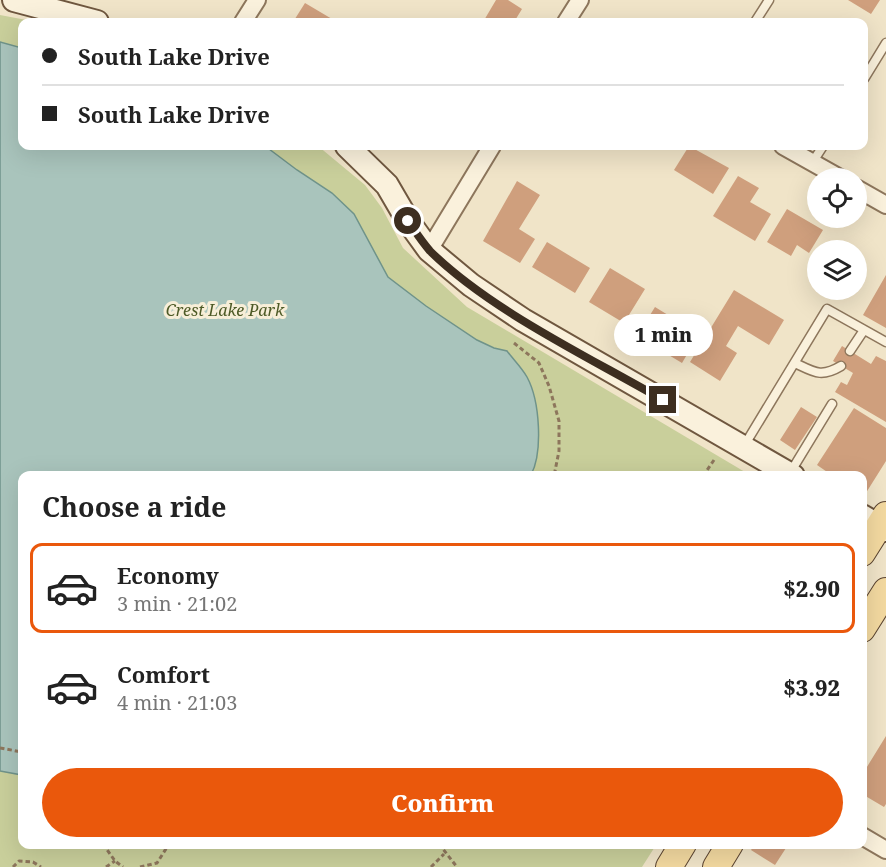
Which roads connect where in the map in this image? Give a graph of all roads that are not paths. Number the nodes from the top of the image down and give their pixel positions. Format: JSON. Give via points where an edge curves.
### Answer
{"nodes":[{"id":1,"x":14,"y":0,"type":"edge"},
{"id":2,"x":257,"y":0,"type":"edge"},
{"id":3,"x":580,"y":0,"type":"edge"},
{"id":4,"x":769,"y":0,"type":"edge"},
{"id":5,"x":82,"y":18,"type":"edge"},
{"id":6,"x":246,"y":18,"type":"edge"},
{"id":7,"x":571,"y":18,"type":"edge"},
{"id":8,"x":758,"y":18,"type":"edge"},
{"id":9,"x":886,"y":43,"type":"edge"},
{"id":10,"x":868,"y":72,"type":"edge"},
{"id":11,"x":351,"y":150,"type":"edge"},
{"id":12,"x":490,"y":150,"type":"edge"},
{"id":13,"x":790,"y":150,"type":"edge"},
{"id":14,"x":820,"y":150,"type":"edge"},
{"id":15,"x":812,"y":163,"type":"junction"},
{"id":16,"x":821,"y":168,"type":"edge"},
{"id":17,"x":867,"y":195,"type":"edge"},
{"id":18,"x":886,"y":206,"type":"edge"},
{"id":19,"x":429,"y":250,"type":"junction"},
{"id":20,"x":864,"y":330,"type":"junction"},
{"id":21,"x":886,"y":342,"type":"edge"},
{"id":22,"x":850,"y":351,"type":"dead end"},
{"id":23,"x":795,"y":363,"type":"junction"},
{"id":24,"x":841,"y":366,"type":"dead end"},
{"id":25,"x":832,"y":404,"type":"dead end"},
{"id":26,"x":744,"y":447,"type":"junction"},
{"id":27,"x":786,"y":471,"type":"edge"},
{"id":28,"x":793,"y":471,"type":"edge"},
{"id":29,"x":878,"y":522,"type":"edge"},
{"id":30,"x":867,"y":543,"type":"edge"},
{"id":31,"x":886,"y":591,"type":"edge"},
{"id":32,"x":867,"y":621,"type":"edge"},
{"id":33,"x":867,"y":839,"type":"edge"},
{"id":34,"x":680,"y":849,"type":"edge"},
{"id":35,"x":727,"y":849,"type":"edge"},
{"id":36,"x":886,"y":850,"type":"edge"},
{"id":37,"x":669,"y":867,"type":"edge"},
{"id":38,"x":716,"y":867,"type":"edge"}],
"edges":[{"from":1,"to":5,"type":"street"},
{"from":2,"to":6,"type":"street"},
{"from":3,"to":7,"type":"street"},
{"from":4,"to":8,"type":"lane"},
{"from":9,"to":10,"type":"lane"},
{"from":11,"to":19,"type":"street","via":[[387,185]]},
{"from":12,"to":19,"type":"street"},
{"from":13,"to":15,"type":"street"},
{"from":14,"to":15,"type":"lane"},
{"from":15,"to":16,"type":"street"},
{"from":17,"to":18,"type":"street"},
{"from":19,"to":26,"type":"street","via":[[523,320]]},
{"from":20,"to":21,"type":"lane"},
{"from":20,"to":22,"type":"lane"},
{"from":20,"to":23,"type":"lane","via":[[827,309]]},
{"from":23,"to":24,"type":"lane","via":[[817,374]]},
{"from":23,"to":26,"type":"lane"},
{"from":25,"to":28,"type":"lane"},
{"from":26,"to":27,"type":"street"},
{"from":29,"to":30,"type":"main road"},
{"from":31,"to":32,"type":"main road"},
{"from":33,"to":36,"type":"street"},
{"from":34,"to":37,"type":"main road"},
{"from":35,"to":38,"type":"main road"}]}
